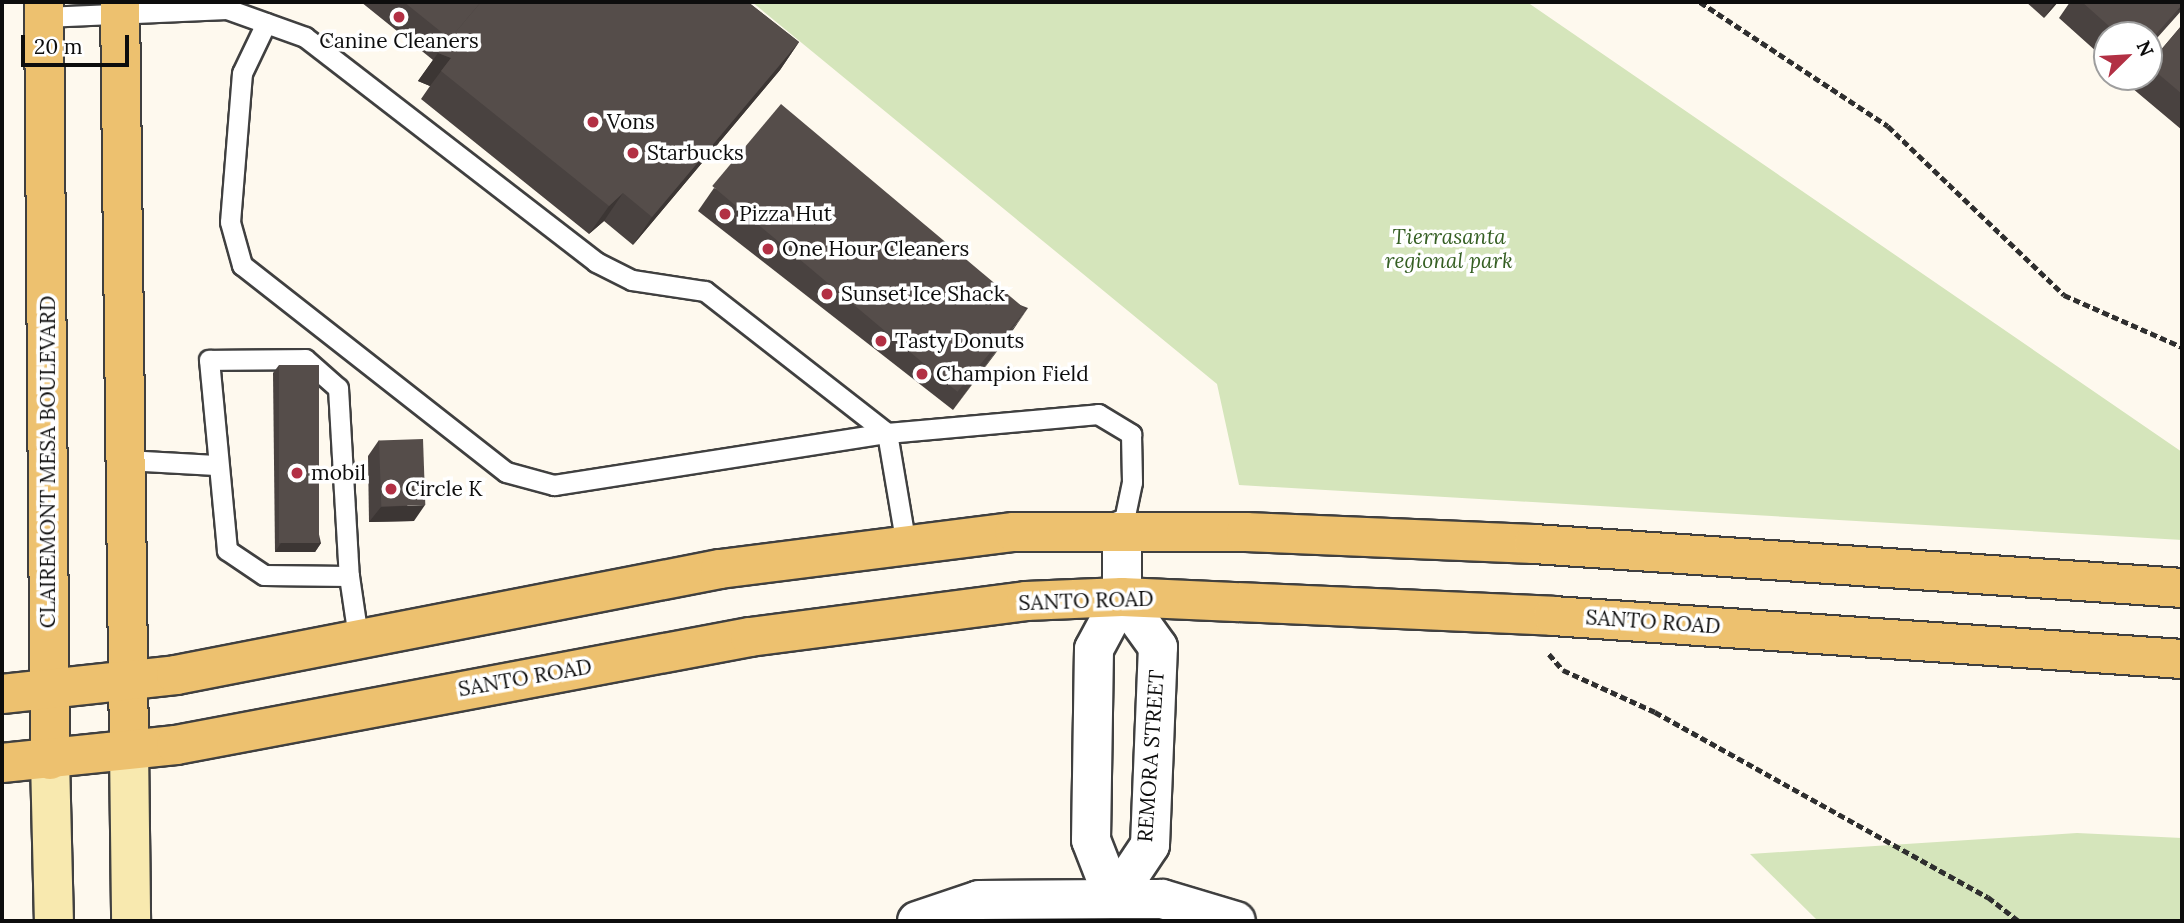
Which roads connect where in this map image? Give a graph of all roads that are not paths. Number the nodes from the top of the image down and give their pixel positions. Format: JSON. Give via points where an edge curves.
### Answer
{"nodes":[{"id":1,"x":227,"y":5,"type":"edge"},
{"id":2,"x":120,"y":7,"type":"edge"},
{"id":3,"x":44,"y":9,"type":"edge"},
{"id":4,"x":266,"y":23,"type":"junction"},
{"id":5,"x":887,"y":433,"type":"junction"},
{"id":6,"x":126,"y":460,"type":"junction"},
{"id":7,"x":215,"y":465,"type":"junction"},
{"id":8,"x":1122,"y":530,"type":"junction"},
{"id":9,"x":906,"y":545,"type":"junction"},
{"id":10,"x":349,"y":576,"type":"junction"},
{"id":11,"x":2182,"y":588,"type":"edge"},
{"id":12,"x":1122,"y":597,"type":"junction"},
{"id":13,"x":358,"y":637,"type":"junction"},
{"id":14,"x":2182,"y":659,"type":"edge"},
{"id":15,"x":127,"y":679,"type":"junction"},
{"id":16,"x":48,"y":689,"type":"junction"},
{"id":17,"x":2,"y":694,"type":"edge"},
{"id":18,"x":129,"y":748,"type":"junction"},
{"id":19,"x":50,"y":760,"type":"junction"},
{"id":20,"x":2,"y":763,"type":"edge"},
{"id":21,"x":1114,"y":899,"type":"junction"},
{"id":22,"x":54,"y":921,"type":"edge"},
{"id":23,"x":131,"y":921,"type":"edge"},
{"id":24,"x":917,"y":921,"type":"edge"},
{"id":25,"x":1236,"y":921,"type":"edge"}],
"edges":[{"from":1,"to":2,"type":"lane"},
{"from":1,"to":4,"type":"lane"},
{"from":2,"to":3,"type":"lane"},
{"from":2,"to":6,"type":"main road"},
{"from":3,"to":16,"type":"main road","name":"CLAIREMONT MESA BOULEVARD"},
{"from":4,"to":5,"type":"lane","via":[[304,37],[596,262],[632,280],[705,291]]},
{"from":4,"to":5,"type":"lane","via":[[242,73],[230,222],[242,265],[506,472],[554,485]]},
{"from":5,"to":8,"type":"lane","via":[[1098,414],[1130,434],[1132,482]]},
{"from":5,"to":9,"type":"lane"},
{"from":6,"to":7,"type":"lane"},
{"from":6,"to":15,"type":"main road"},
{"from":7,"to":10,"type":"lane","via":[[227,550],[264,575]]},
{"from":7,"to":10,"type":"lane","via":[[209,360],[305,359],[338,388]]},
{"from":8,"to":9,"type":"main road","via":[[1014,532]]},
{"from":8,"to":11,"type":"main road","via":[[1534,544]]},
{"from":8,"to":12,"type":"street"},
{"from":9,"to":13,"type":"main road","via":[[720,569]]},
{"from":10,"to":13,"type":"lane"},
{"from":12,"to":14,"type":"main road","name":"SANTO ROAD","via":[[1513,615]]},
{"from":12,"to":18,"type":"main road","name":"SANTO ROAD","via":[[1026,601],[750,637],[176,745]]},
{"from":12,"to":21,"type":"street","via":[[1094,649],[1091,840]]},
{"from":12,"to":21,"type":"street","name":"REMORA STREET","via":[[1158,647],[1150,845]]},
{"from":13,"to":15,"type":"main road"},
{"from":15,"to":16,"type":"main road"},
{"from":15,"to":18,"type":"main road"},
{"from":16,"to":17,"type":"main road"},
{"from":16,"to":19,"type":"main road","name":"CLAIREMONT MESA BOULEVARD"},
{"from":18,"to":19,"type":"main road","name":"SANTO ROAD"},
{"from":18,"to":23,"type":"main road"},
{"from":19,"to":20,"type":"main road","name":"SANTO ROAD"},
{"from":19,"to":22,"type":"main road","name":"CLAIREMONT MESA BOULEVARD"},
{"from":21,"to":24,"type":"street","via":[[979,900]]},
{"from":21,"to":25,"type":"street","via":[[1162,899]]}]}
